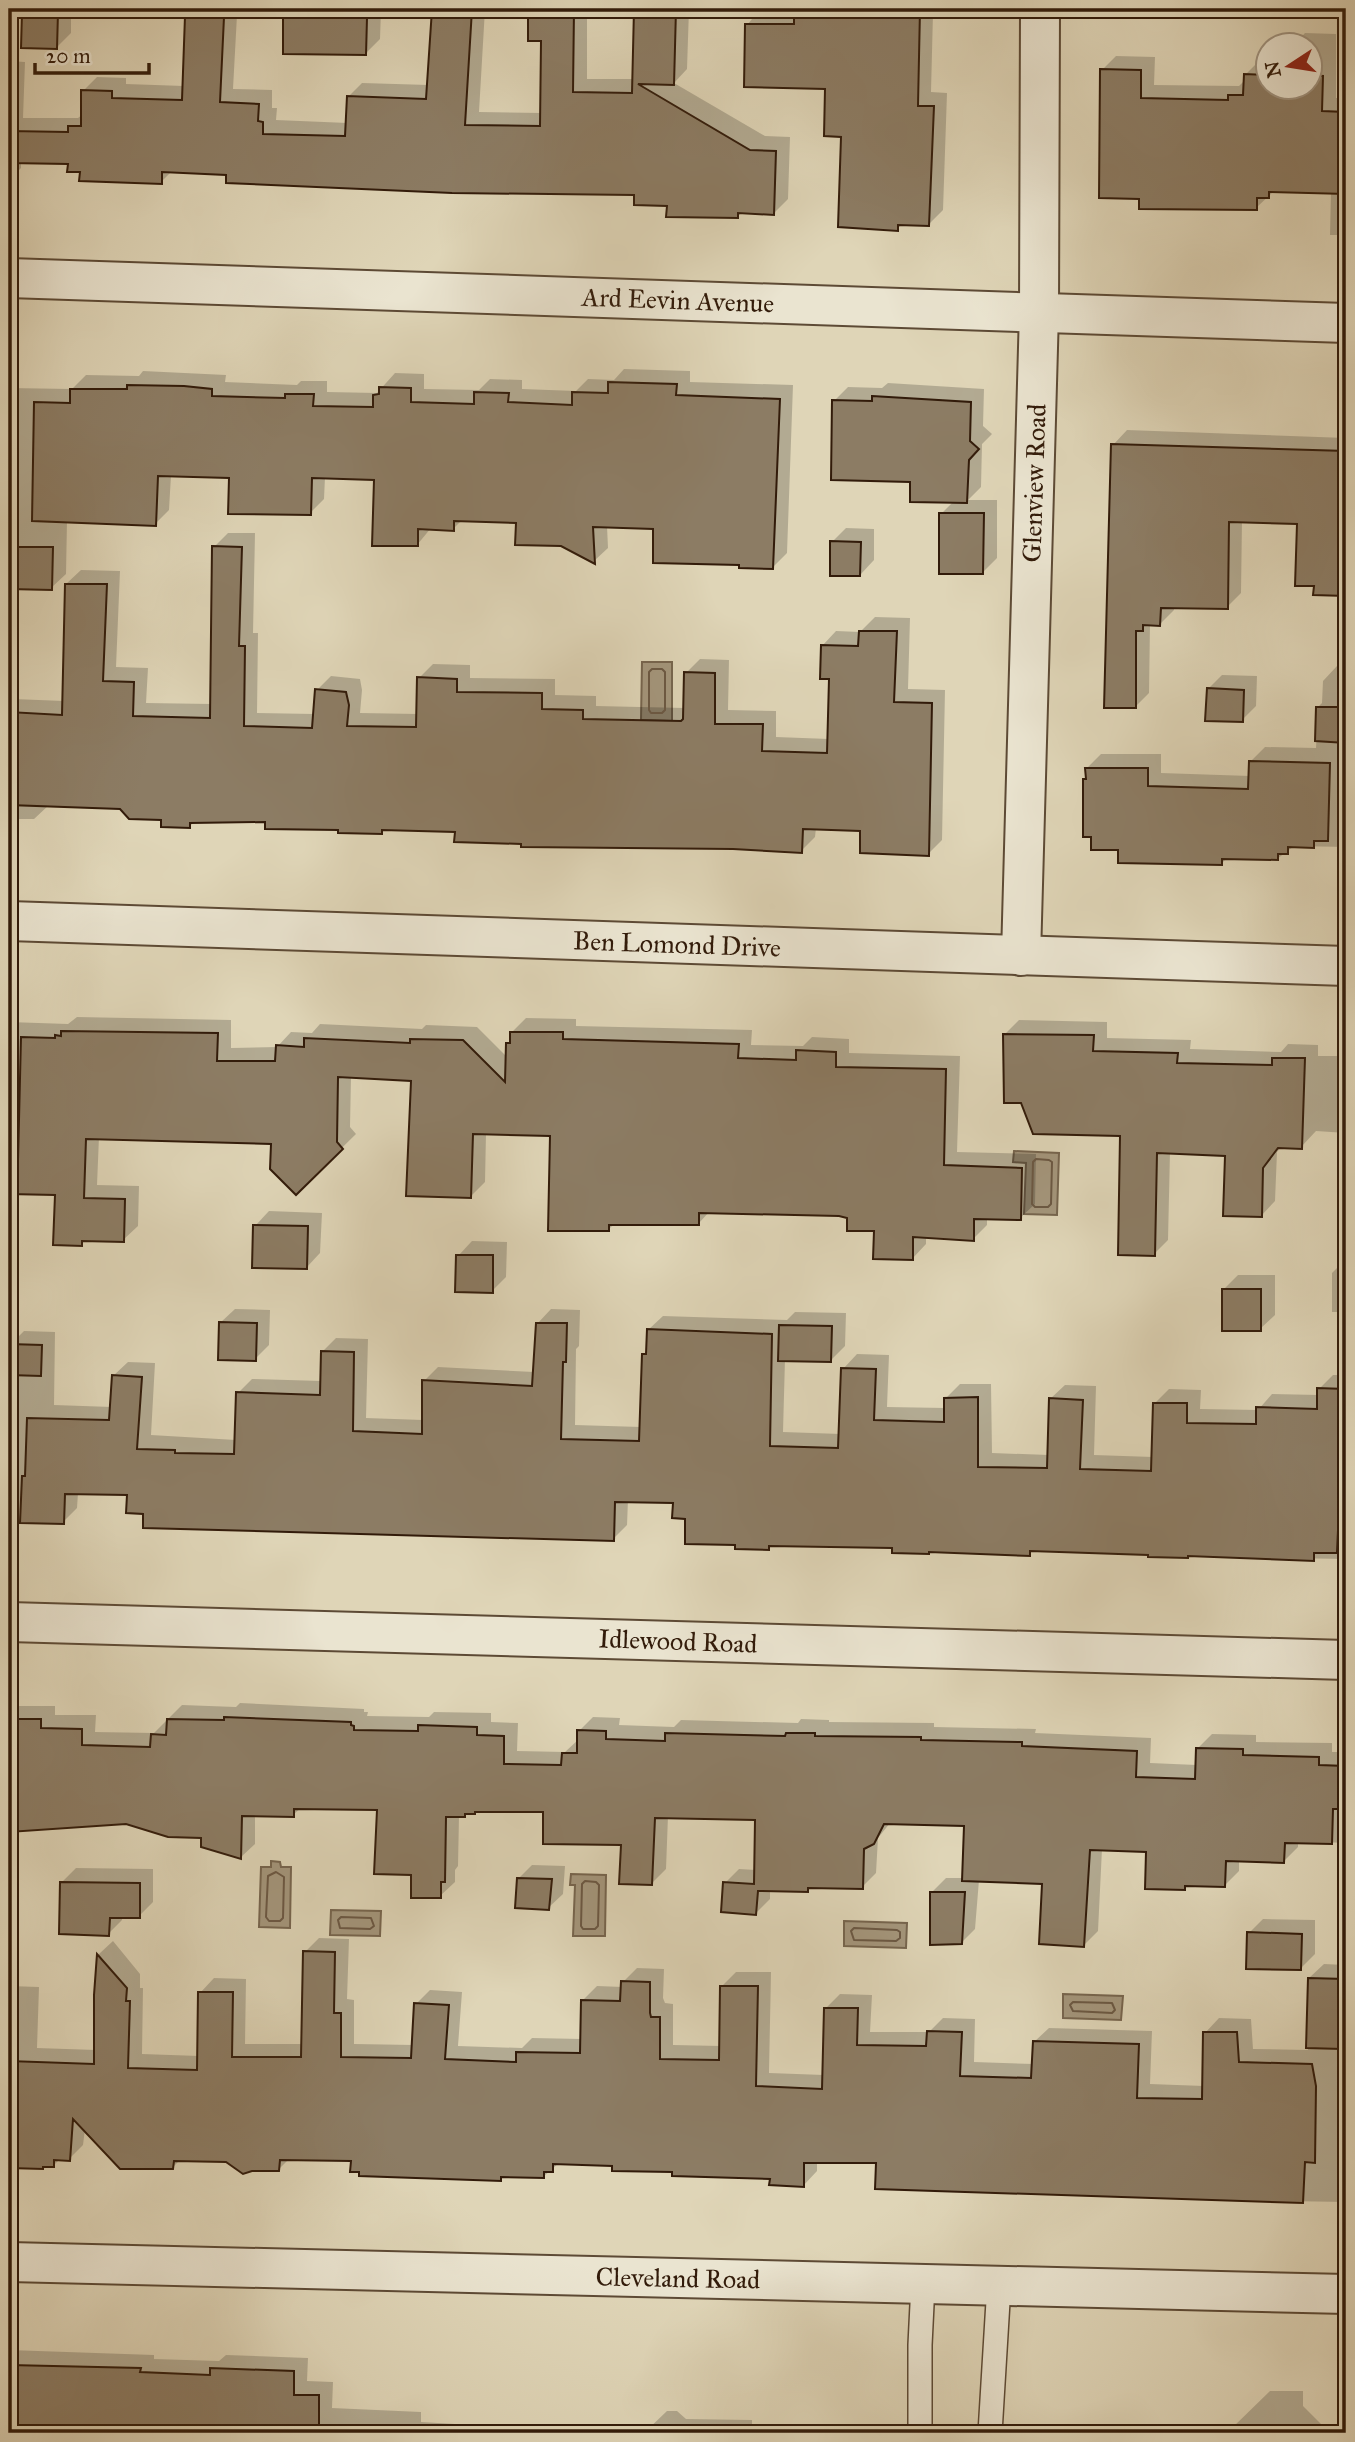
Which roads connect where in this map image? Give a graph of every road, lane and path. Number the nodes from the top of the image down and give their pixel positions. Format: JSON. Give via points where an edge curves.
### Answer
{"nodes":[{"id":1,"x":1040,"y":9,"type":"edge"},
{"id":2,"x":9,"y":278,"type":"edge"},
{"id":3,"x":1039,"y":312,"type":"junction"},
{"id":4,"x":1346,"y":323,"type":"edge"},
{"id":5,"x":9,"y":921,"type":"edge"},
{"id":6,"x":1021,"y":956,"type":"junction"},
{"id":7,"x":1346,"y":966,"type":"edge"},
{"id":8,"x":9,"y":1622,"type":"edge"},
{"id":9,"x":1346,"y":1660,"type":"edge"},
{"id":10,"x":9,"y":2262,"type":"edge"},
{"id":11,"x":923,"y":2284,"type":"junction"},
{"id":12,"x":999,"y":2285,"type":"junction"},
{"id":13,"x":1346,"y":2294,"type":"edge"},
{"id":14,"x":920,"y":2433,"type":"edge"},
{"id":15,"x":990,"y":2433,"type":"edge"}],
"edges":[{"from":1,"to":3,"type":"street","name":"Glenview Road"},
{"from":2,"to":3,"type":"street","name":"Ard Eevin Avenue"},
{"from":3,"to":4,"type":"street","name":"Ard Eevin Avenue"},
{"from":3,"to":6,"type":"street","name":"Glenview Road"},
{"from":5,"to":6,"type":"street","name":"Ben Lomond Drive"},
{"from":6,"to":7,"type":"street","name":"Ben Lomond Drive"},
{"from":8,"to":9,"type":"street","name":"Idlewood Road"},
{"from":10,"to":11,"type":"street","name":"Cleveland Road"},
{"from":11,"to":12,"type":"street","name":"Cleveland Road"},
{"from":11,"to":14,"type":"lane"},
{"from":12,"to":13,"type":"street","name":"Cleveland Road"},
{"from":12,"to":15,"type":"lane"}]}
